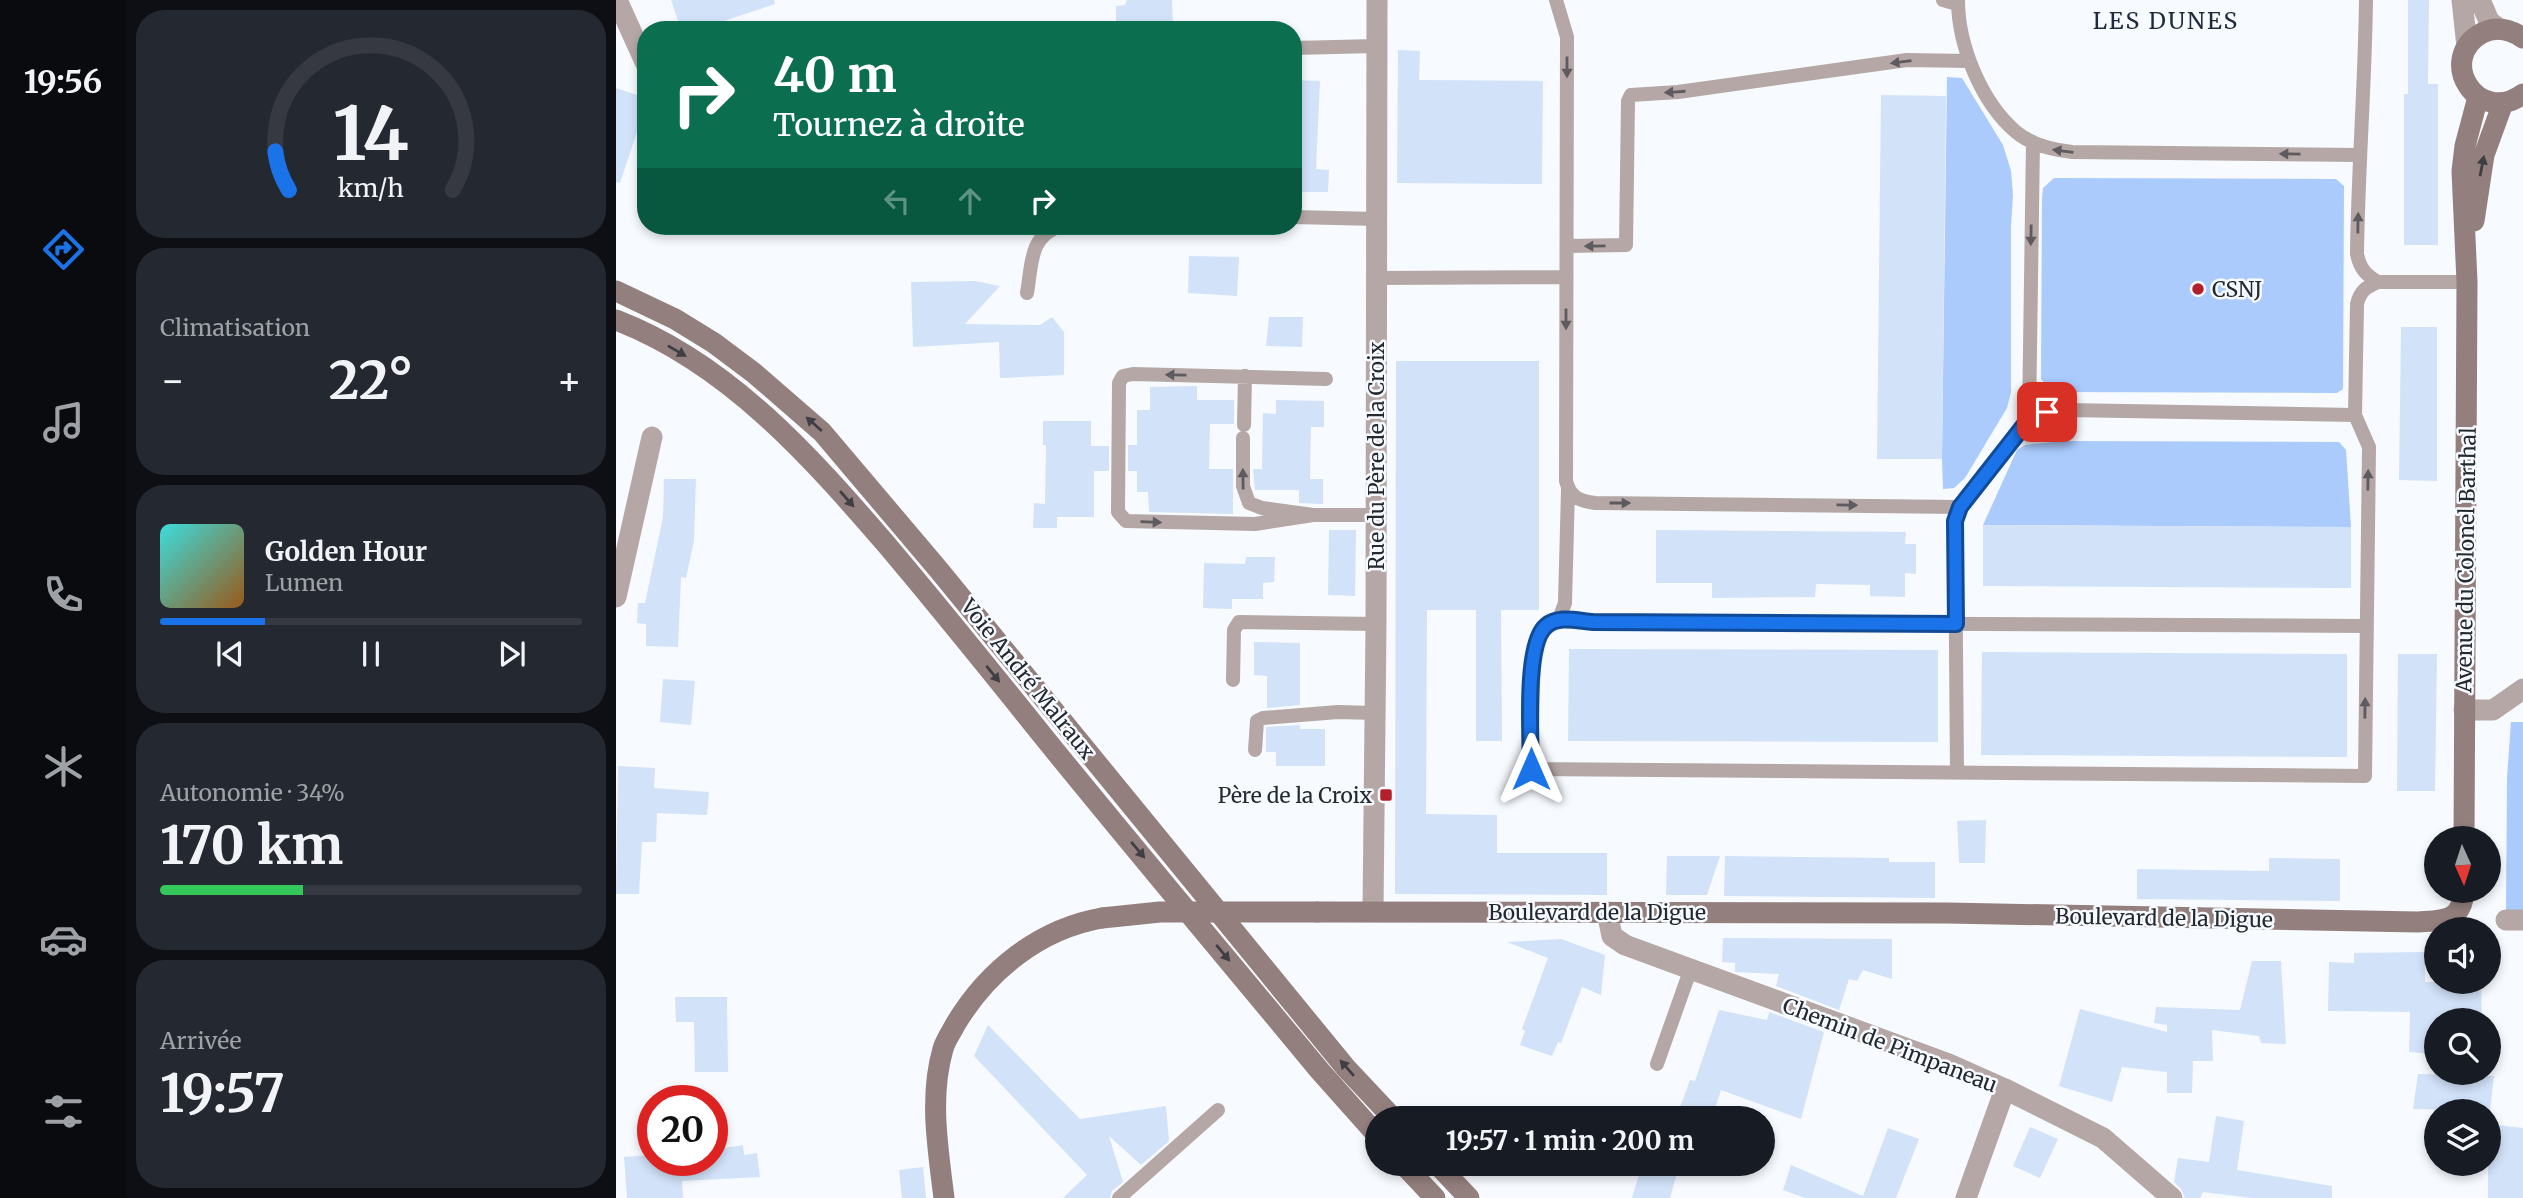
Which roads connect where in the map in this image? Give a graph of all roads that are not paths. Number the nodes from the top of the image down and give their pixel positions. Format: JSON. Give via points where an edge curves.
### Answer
{"nodes":[{"id":1,"x":1377,"y":0,"type":"edge"},
{"id":2,"x":1556,"y":0,"type":"edge"},
{"id":3,"x":2367,"y":0,"type":"edge"},
{"id":4,"x":2462,"y":0,"type":"edge"},
{"id":5,"x":2480,"y":0,"type":"edge"},
{"id":6,"x":1953,"y":1,"type":"edge"},
{"id":7,"x":619,"y":9,"type":"edge"},
{"id":8,"x":2498,"y":29,"type":"junction"},
{"id":9,"x":2523,"y":38,"type":"edge"},
{"id":10,"x":637,"y":46,"type":"edge"},
{"id":11,"x":1377,"y":46,"type":"junction"},
{"id":12,"x":2467,"y":47,"type":"junction"},
{"id":13,"x":1302,"y":48,"type":"edge"},
{"id":14,"x":1969,"y":61,"type":"junction"},
{"id":15,"x":2523,"y":94,"type":"edge"},
{"id":16,"x":2478,"y":97,"type":"junction"},
{"id":17,"x":2503,"y":103,"type":"junction"},
{"id":18,"x":2032,"y":142,"type":"junction"},
{"id":19,"x":2358,"y":155,"type":"junction"},
{"id":20,"x":1302,"y":217,"type":"edge"},
{"id":21,"x":1377,"y":219,"type":"junction"},
{"id":22,"x":1044,"y":235,"type":"edge"},
{"id":23,"x":1567,"y":246,"type":"junction"},
{"id":24,"x":1566,"y":277,"type":"junction"},
{"id":25,"x":1376,"y":278,"type":"junction"},
{"id":26,"x":2378,"y":282,"type":"junction"},
{"id":27,"x":2468,"y":282,"type":"junction"},
{"id":28,"x":616,"y":291,"type":"edge"},
{"id":29,"x":1027,"y":293,"type":"dead end"},
{"id":30,"x":616,"y":320,"type":"edge"},
{"id":31,"x":1245,"y":376,"type":"junction"},
{"id":32,"x":1326,"y":379,"type":"dead end"},
{"id":33,"x":2355,"y":415,"type":"junction"},
{"id":34,"x":2029,"y":419,"type":"junction"},
{"id":35,"x":652,"y":437,"type":"dead end"},
{"id":36,"x":1568,"y":490,"type":"junction"},
{"id":37,"x":1960,"y":507,"type":"junction"},
{"id":38,"x":1313,"y":515,"type":"junction"},
{"id":39,"x":1376,"y":515,"type":"junction"},
{"id":40,"x":616,"y":597,"type":"edge"},
{"id":41,"x":1559,"y":619,"type":"junction"},
{"id":42,"x":1376,"y":624,"type":"junction"},
{"id":43,"x":1956,"y":624,"type":"junction"},
{"id":44,"x":2366,"y":626,"type":"junction"},
{"id":45,"x":1233,"y":680,"type":"dead end"},
{"id":46,"x":2523,"y":689,"type":"edge"},
{"id":47,"x":2464,"y":710,"type":"junction"},
{"id":48,"x":1374,"y":713,"type":"junction"},
{"id":49,"x":1255,"y":750,"type":"dead end"},
{"id":50,"x":1957,"y":773,"type":"junction"},
{"id":51,"x":2464,"y":826,"type":"edge"},
{"id":52,"x":2462,"y":903,"type":"edge"},
{"id":53,"x":1373,"y":911,"type":"junction"},
{"id":54,"x":1607,"y":912,"type":"junction"},
{"id":55,"x":1691,"y":968,"type":"junction"},
{"id":56,"x":1657,"y":1064,"type":"dead end"},
{"id":57,"x":2005,"y":1089,"type":"junction"},
{"id":58,"x":1382,"y":1106,"type":"edge"},
{"id":59,"x":1218,"y":1110,"type":"dead end"},
{"id":60,"x":1365,"y":1122,"type":"edge"},
{"id":61,"x":1415,"y":1176,"type":"edge"},
{"id":62,"x":1448,"y":1176,"type":"edge"},
{"id":63,"x":944,"y":1198,"type":"edge"},
{"id":64,"x":1119,"y":1198,"type":"edge"},
{"id":65,"x":1435,"y":1198,"type":"edge"},
{"id":66,"x":1469,"y":1198,"type":"edge"},
{"id":67,"x":1966,"y":1198,"type":"edge"},
{"id":68,"x":2172,"y":1198,"type":"edge"}],
"edges":[{"from":1,"to":11,"type":"street","name":"Rue du Père de la Croix"},
{"from":2,"to":23,"type":"lane","one_way":true,"via":[[1567,37]]},
{"from":3,"to":19,"type":"lane"},
{"from":4,"to":12,"type":"street"},
{"from":5,"to":8,"type":"street"},
{"from":6,"to":14,"type":"lane"},
{"from":7,"to":10,"type":"street"},
{"from":8,"to":9,"type":"street"},
{"from":8,"to":12,"type":"street","via":[[2486,31]]},
{"from":11,"to":13,"type":"lane"},
{"from":11,"to":21,"type":"street","name":"Rue du Père de la Croix"},
{"from":12,"to":16,"type":"street","via":[[2462,69],[2469,89]]},
{"from":14,"to":18,"type":"lane","via":[[2005,120]]},
{"from":14,"to":23,"type":"lane","one_way":true,"via":[[1907,60],[1678,92],[1633,94],[1628,101],[1626,245]]},
{"from":15,"to":17,"type":"street"},
{"from":16,"to":17,"type":"street"},
{"from":16,"to":27,"type":"street","name":"Avenue du Colonel Barthal","via":[[2462,171]]},
{"from":27,"to":17,"type":"street","name":"Avenue du Colonel Barthal","one_way":true,"via":[[2484,155]]},
{"from":19,"to":18,"type":"lane","one_way":true,"via":[[2072,152]]},
{"from":18,"to":34,"type":"lane","one_way":true},
{"from":26,"to":19,"type":"lane","one_way":true,"via":[[2366,275],[2357,254]]},
{"from":20,"to":21,"type":"lane"},
{"from":21,"to":25,"type":"street","name":"Rue du Père de la Croix"},
{"from":22,"to":29,"type":"lane","via":[[1035,248]]},
{"from":23,"to":24,"type":"lane"},
{"from":24,"to":25,"type":"lane"},
{"from":24,"to":36,"type":"lane","one_way":true},
{"from":25,"to":39,"type":"street","name":"Rue du Père de la Croix"},
{"from":26,"to":27,"type":"lane"},
{"from":26,"to":33,"type":"lane","via":[[2360,293],[2357,303]]},
{"from":27,"to":47,"type":"street","name":"Avenue du Colonel Barthal"},
{"from":58,"to":28,"type":"street","name":"Voie André Malraux","one_way":true,"via":[[822,432],[714,343]]},
{"from":30,"to":60,"type":"street","name":"Voie André Malraux","one_way":true,"via":[[682,354],[730,387],[767,416],[835,485]]},
{"from":31,"to":32,"type":"lane"},
{"from":38,"to":31,"type":"lane","one_way":true,"via":[[1249,503],[1243,486]]},
{"from":31,"to":38,"type":"lane","one_way":true,"via":[[1123,376],[1119,383],[1118,512],[1126,521],[1255,524]]},
{"from":33,"to":34,"type":"lane","via":[[2065,410]]},
{"from":44,"to":33,"type":"lane","one_way":true,"via":[[2368,447]]},
{"from":34,"to":37,"type":"lane"},
{"from":35,"to":40,"type":"street"},
{"from":36,"to":37,"type":"lane","one_way":true,"via":[[1579,500],[1595,503]]},
{"from":36,"to":41,"type":"lane","via":[[1565,603]]},
{"from":37,"to":43,"type":"lane","via":[[1955,521]]},
{"from":38,"to":39,"type":"lane"},
{"from":39,"to":42,"type":"street","name":"Rue du Père de la Croix"},
{"from":41,"to":43,"type":"lane"},
{"from":41,"to":50,"type":"lane","via":[[1546,626],[1534,647],[1531,769]]},
{"from":42,"to":45,"type":"lane","via":[[1239,622],[1234,630]]},
{"from":42,"to":48,"type":"street","name":"Rue du Père de la Croix"},
{"from":43,"to":44,"type":"lane"},
{"from":43,"to":50,"type":"lane"},
{"from":50,"to":44,"type":"lane","one_way":true,"via":[[2365,776]]},
{"from":46,"to":47,"type":"street","via":[[2493,710]]},
{"from":47,"to":51,"type":"street","name":"Avenue du Colonel Barthal"},
{"from":48,"to":49,"type":"lane","via":[[1263,718],[1255,725]]},
{"from":48,"to":53,"type":"street","name":"Rue du Père de la Croix"},
{"from":52,"to":54,"type":"street","name":"Boulevard de la Digue","via":[[2456,914],[2418,922]]},
{"from":53,"to":54,"type":"street","name":"Boulevard de la Digue"},
{"from":53,"to":63,"type":"street","name":"Boulevard de la Digue","bridge":true,"via":[[1160,912],[1102,918],[1058,930],[1020,952],[964,1010],[943,1047],[935,1104]]},
{"from":54,"to":55,"type":"street","name":"Chemin de Pimpaneau","via":[[1617,941]]},
{"from":55,"to":56,"type":"lane"},
{"from":55,"to":57,"type":"street","name":"Chemin de Pimpaneau"},
{"from":57,"to":67,"type":"street"},
{"from":57,"to":68,"type":"street","name":"Chemin de Pimpaneau","via":[[2103,1138]]},
{"from":59,"to":64,"type":"lane"},
{"from":61,"to":65,"type":"street"},
{"from":62,"to":66,"type":"street"}]}
